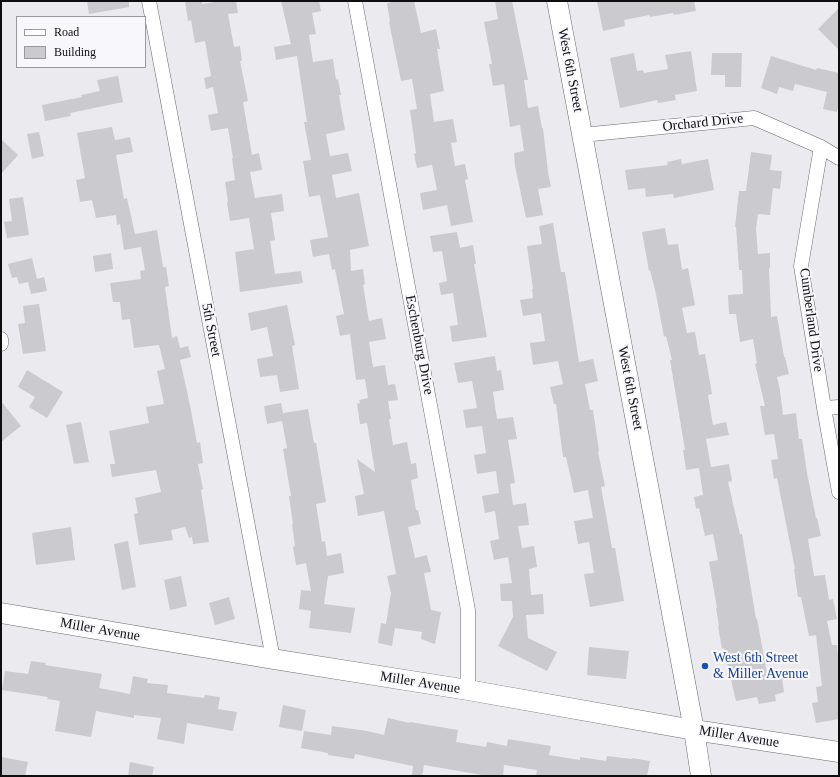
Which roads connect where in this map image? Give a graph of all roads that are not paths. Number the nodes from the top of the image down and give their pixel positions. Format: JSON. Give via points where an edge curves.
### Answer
{"nodes":[{"id":1,"x":149,"y":1,"type":"edge"},
{"id":2,"x":355,"y":1,"type":"edge"},
{"id":3,"x":557,"y":1,"type":"edge"},
{"id":4,"x":582,"y":135,"type":"junction"},
{"id":5,"x":821,"y":147,"type":"junction"},
{"id":6,"x":839,"y":158,"type":"edge"},
{"id":7,"x":1,"y":339,"type":"edge"},
{"id":8,"x":1,"y":344,"type":"edge"},
{"id":9,"x":839,"y":407,"type":"edge"},
{"id":10,"x":824,"y":408,"type":"junction"},
{"id":11,"x":839,"y":492,"type":"edge"},
{"id":12,"x":1,"y":613,"type":"edge"},
{"id":13,"x":273,"y":659,"type":"junction"},
{"id":14,"x":468,"y":690,"type":"junction"},
{"id":15,"x":694,"y":730,"type":"junction"},
{"id":16,"x":839,"y":752,"type":"edge"},
{"id":17,"x":701,"y":776,"type":"edge"}],
"edges":[{"from":1,"to":13,"type":"street","name":"5th Street"},
{"from":2,"to":14,"type":"street","name":"Eschenburg Drive","via":[[468,610]]},
{"from":3,"to":4,"type":"street","name":"West 6th Street"},
{"from":4,"to":5,"type":"street","name":"Orchard Drive","via":[[754,118]]},
{"from":4,"to":15,"type":"street","name":"West 6th Street"},
{"from":5,"to":6,"type":"street","name":"Orchard Drive"},
{"from":5,"to":10,"type":"street","name":"Cumberland Drive","via":[[802,266]]},
{"from":7,"to":8,"type":"street"},
{"from":9,"to":10,"type":"street"},
{"from":10,"to":11,"type":"street","name":"Cumberland Drive"},
{"from":12,"to":13,"type":"street","name":"Miller Avenue"},
{"from":13,"to":14,"type":"street","name":"Miller Avenue"},
{"from":14,"to":15,"type":"street","name":"Miller Avenue"},
{"from":15,"to":16,"type":"street","name":"Miller Avenue"},
{"from":15,"to":17,"type":"street","name":"West 6th Street"}]}
